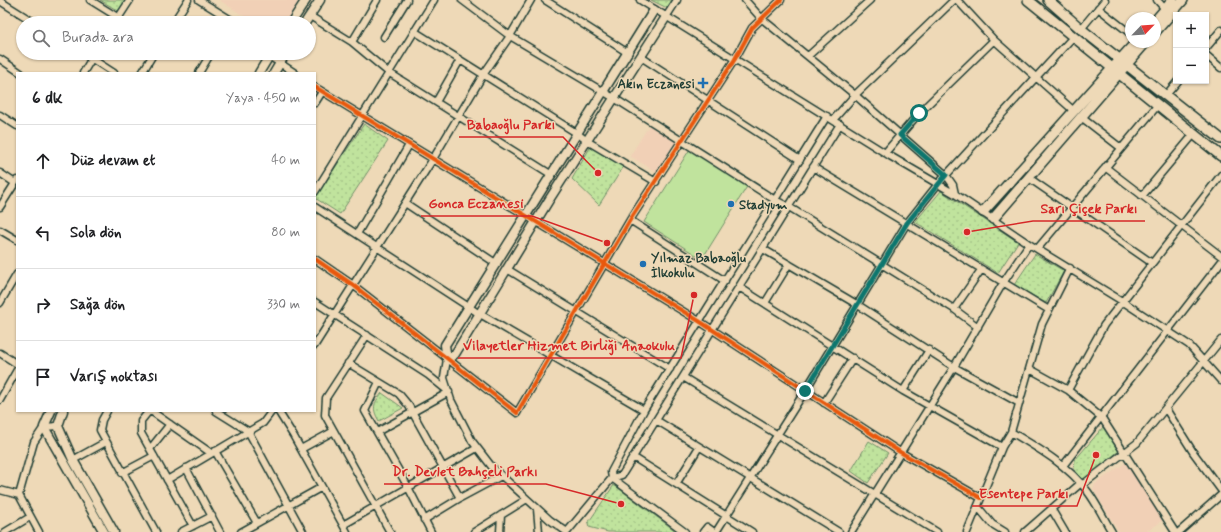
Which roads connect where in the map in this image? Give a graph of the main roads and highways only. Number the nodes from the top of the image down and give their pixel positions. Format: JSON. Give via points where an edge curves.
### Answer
{"nodes":[{"id":1,"x":1028,"y":0,"type":"edge"},
{"id":2,"x":1048,"y":0,"type":"edge"},
{"id":3,"x":1173,"y":0,"type":"edge"},
{"id":4,"x":1183,"y":0,"type":"edge"},
{"id":5,"x":1161,"y":14,"type":"edge"},
{"id":6,"x":1161,"y":25,"type":"edge"},
{"id":7,"x":1132,"y":48,"type":"edge"},
{"id":8,"x":1139,"y":48,"type":"edge"},
{"id":9,"x":1124,"y":61,"type":"junction"},
{"id":10,"x":1116,"y":71,"type":"junction"},
{"id":11,"x":1078,"y":114,"type":"junction"},
{"id":12,"x":1221,"y":139,"type":"edge"},
{"id":13,"x":1221,"y":156,"type":"edge"},
{"id":14,"x":983,"y":212,"type":"road end"},
{"id":15,"x":993,"y":219,"type":"road end"}],
"edges":[{"from":1,"to":10,"type":"main road"},
{"from":2,"to":9,"type":"main road"},
{"from":3,"to":5,"type":"main road"},
{"from":4,"to":6,"type":"main road"},
{"from":7,"to":9,"type":"main road"},
{"from":8,"to":9,"type":"main road"},
{"from":9,"to":10,"type":"main road"},
{"from":9,"to":12,"type":"main road"},
{"from":10,"to":11,"type":"main road"},
{"from":10,"to":13,"type":"main road"},
{"from":11,"to":14,"type":"main road"},
{"from":11,"to":15,"type":"main road"}]}
